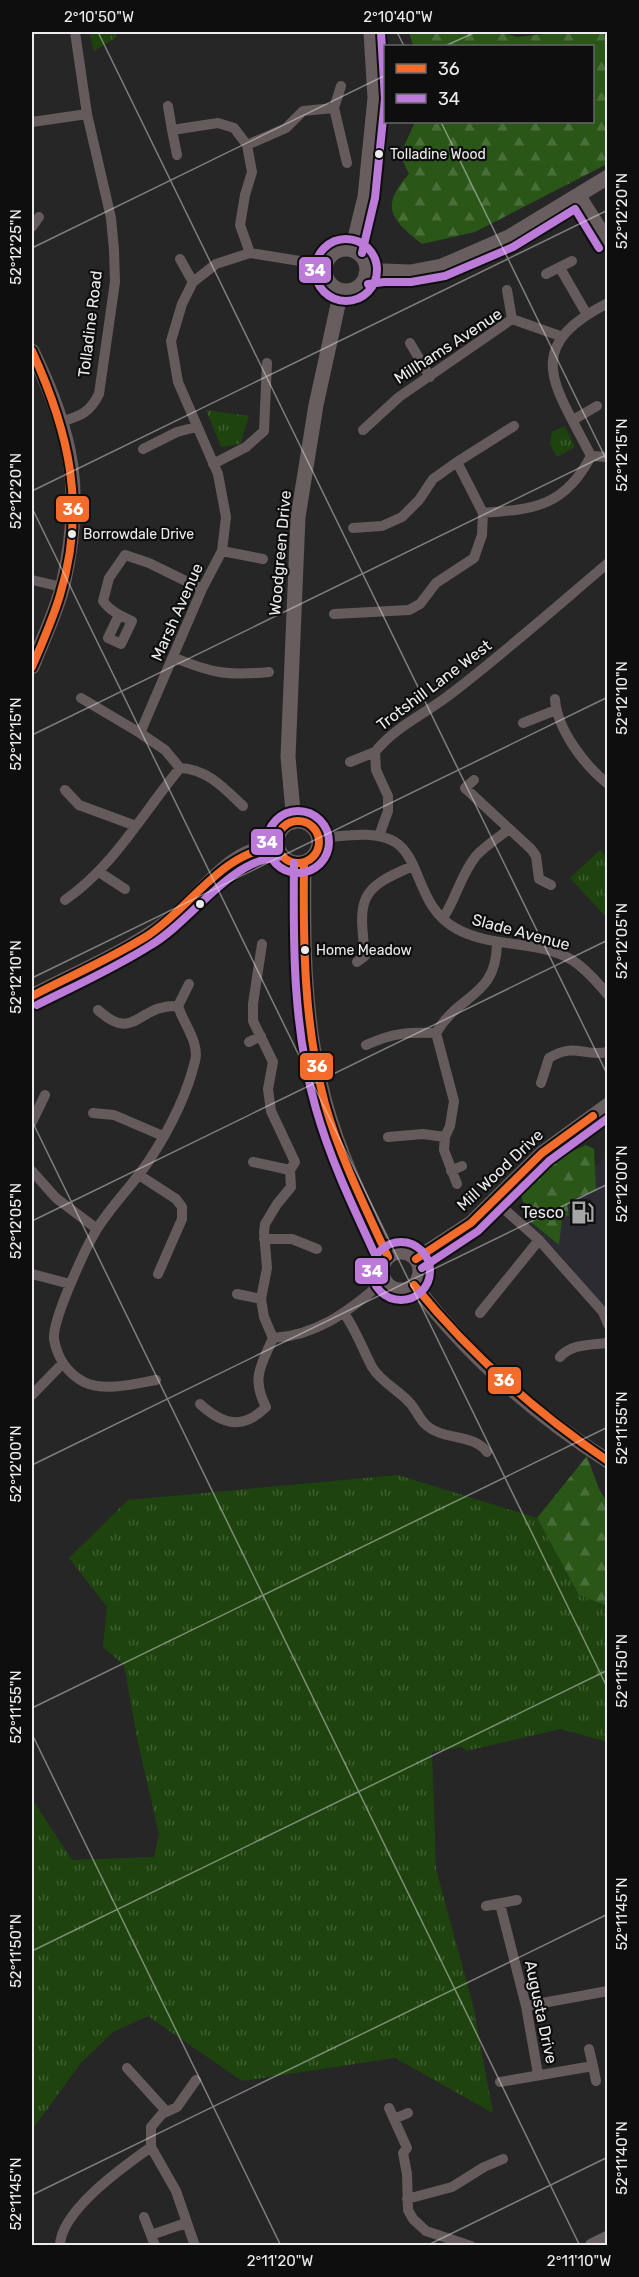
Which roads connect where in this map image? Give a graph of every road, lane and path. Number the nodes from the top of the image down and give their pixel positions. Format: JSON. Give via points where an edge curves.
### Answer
{"nodes":[{"id":1,"x":75,"y":32,"type":"edge"},
{"id":2,"x":371,"y":32,"type":"edge"},
{"id":3,"x":341,"y":86,"type":"dead end"},
{"id":4,"x":168,"y":106,"type":"dead end"},
{"id":5,"x":334,"y":108,"type":"junction"},
{"id":6,"x":87,"y":114,"type":"junction"},
{"id":7,"x":32,"y":122,"type":"edge"},
{"id":8,"x":172,"y":130,"type":"junction"},
{"id":9,"x":247,"y":145,"type":"junction"},
{"id":10,"x":177,"y":155,"type":"dead end"},
{"id":11,"x":347,"y":163,"type":"dead end"},
{"id":12,"x":608,"y":177,"type":"edge"},
{"id":13,"x":578,"y":195,"type":"junction"},
{"id":14,"x":39,"y":217,"type":"dead end"},
{"id":15,"x":32,"y":227,"type":"edge"},
{"id":16,"x":608,"y":242,"type":"edge"},
{"id":17,"x":352,"y":250,"type":"junction"},
{"id":18,"x":250,"y":253,"type":"junction"},
{"id":19,"x":180,"y":259,"type":"dead end"},
{"id":20,"x":572,"y":261,"type":"dead end"},
{"id":21,"x":326,"y":265,"type":"junction"},
{"id":22,"x":560,"y":268,"type":"junction"},
{"id":23,"x":366,"y":274,"type":"junction"},
{"id":24,"x":546,"y":274,"type":"dead end"},
{"id":25,"x":193,"y":282,"type":"junction"},
{"id":26,"x":507,"y":290,"type":"dead end"},
{"id":27,"x":341,"y":291,"type":"junction"},
{"id":28,"x":608,"y":303,"type":"edge"},
{"id":29,"x":586,"y":313,"type":"junction"},
{"id":30,"x":512,"y":319,"type":"junction"},
{"id":31,"x":560,"y":336,"type":"junction"},
{"id":32,"x":410,"y":344,"type":"dead end"},
{"id":33,"x":32,"y":351,"type":"edge"},
{"id":34,"x":267,"y":363,"type":"dead end"},
{"id":35,"x":430,"y":377,"type":"junction"},
{"id":36,"x":597,"y":406,"type":"dead end"},
{"id":37,"x":573,"y":420,"type":"junction"},
{"id":38,"x":63,"y":421,"type":"junction"},
{"id":39,"x":514,"y":426,"type":"dead end"},
{"id":40,"x":196,"y":427,"type":"junction"},
{"id":41,"x":363,"y":430,"type":"dead end"},
{"id":42,"x":143,"y":449,"type":"dead end"},
{"id":43,"x":591,"y":456,"type":"junction"},
{"id":44,"x":608,"y":457,"type":"edge"},
{"id":45,"x":457,"y":462,"type":"junction"},
{"id":46,"x":213,"y":464,"type":"junction"},
{"id":47,"x":483,"y":513,"type":"junction"},
{"id":48,"x":353,"y":528,"type":"dead end"},
{"id":49,"x":222,"y":551,"type":"junction"},
{"id":50,"x":263,"y":559,"type":"dead end"},
{"id":51,"x":608,"y":563,"type":"edge"},
{"id":52,"x":32,"y":580,"type":"edge"},
{"id":53,"x":62,"y":587,"type":"junction"},
{"id":54,"x":202,"y":589,"type":"junction"},
{"id":55,"x":334,"y":614,"type":"dead end"},
{"id":56,"x":119,"y":615,"type":"dead end"},
{"id":57,"x":173,"y":657,"type":"junction"},
{"id":58,"x":32,"y":667,"type":"edge"},
{"id":59,"x":268,"y":672,"type":"dead end"},
{"id":60,"x":81,"y":698,"type":"dead end"},
{"id":61,"x":523,"y":723,"type":"dead end"},
{"id":62,"x":140,"y":733,"type":"junction"},
{"id":63,"x":375,"y":752,"type":"junction"},
{"id":64,"x":350,"y":762,"type":"dead end"},
{"id":65,"x":180,"y":768,"type":"junction"},
{"id":66,"x":474,"y":780,"type":"dead end"},
{"id":67,"x":608,"y":784,"type":"edge"},
{"id":68,"x":65,"y":790,"type":"dead end"},
{"id":69,"x":232,"y":796,"type":"junction"},
{"id":70,"x":224,"y":804,"type":"dead end"},
{"id":71,"x":243,"y":806,"type":"dead end"},
{"id":72,"x":294,"y":822,"type":"junction"},
{"id":73,"x":136,"y":826,"type":"junction"},
{"id":74,"x":508,"y":829,"type":"junction"},
{"id":75,"x":380,"y":836,"type":"junction"},
{"id":76,"x":318,"y":838,"type":"junction"},
{"id":77,"x":277,"y":847,"type":"junction"},
{"id":78,"x":304,"y":863,"type":"junction"},
{"id":79,"x":412,"y":866,"type":"junction"},
{"id":80,"x":99,"y":872,"type":"junction"},
{"id":81,"x":551,"y":885,"type":"dead end"},
{"id":82,"x":125,"y":889,"type":"dead end"},
{"id":83,"x":65,"y":900,"type":"dead end"},
{"id":84,"x":442,"y":918,"type":"junction"},
{"id":85,"x":262,"y":944,"type":"dead end"},
{"id":86,"x":497,"y":944,"type":"junction"},
{"id":87,"x":357,"y":962,"type":"dead end"},
{"id":88,"x":189,"y":984,"type":"dead end"},
{"id":89,"x":608,"y":995,"type":"edge"},
{"id":90,"x":32,"y":996,"type":"edge"},
{"id":91,"x":178,"y":1006,"type":"junction"},
{"id":92,"x":98,"y":1010,"type":"dead end"},
{"id":93,"x":436,"y":1033,"type":"junction"},
{"id":94,"x":261,"y":1036,"type":"junction"},
{"id":95,"x":249,"y":1042,"type":"dead end"},
{"id":96,"x":366,"y":1045,"type":"dead end"},
{"id":97,"x":608,"y":1052,"type":"edge"},
{"id":98,"x":541,"y":1083,"type":"dead end"},
{"id":99,"x":45,"y":1095,"type":"dead end"},
{"id":100,"x":608,"y":1105,"type":"edge"},
{"id":101,"x":93,"y":1113,"type":"dead end"},
{"id":102,"x":32,"y":1122,"type":"edge"},
{"id":103,"x":163,"y":1136,"type":"junction"},
{"id":104,"x":388,"y":1137,"type":"dead end"},
{"id":105,"x":445,"y":1137,"type":"junction"},
{"id":106,"x":253,"y":1162,"type":"dead end"},
{"id":107,"x":462,"y":1166,"type":"dead end"},
{"id":108,"x":32,"y":1170,"type":"edge"},
{"id":109,"x":290,"y":1170,"type":"junction"},
{"id":110,"x":451,"y":1170,"type":"junction"},
{"id":111,"x":139,"y":1175,"type":"junction"},
{"id":112,"x":457,"y":1184,"type":"dead end"},
{"id":113,"x":494,"y":1200,"type":"junction"},
{"id":114,"x":97,"y":1229,"type":"junction"},
{"id":115,"x":264,"y":1239,"type":"junction"},
{"id":116,"x":539,"y":1240,"type":"junction"},
{"id":117,"x":317,"y":1249,"type":"dead end"},
{"id":118,"x":388,"y":1257,"type":"junction"},
{"id":119,"x":416,"y":1259,"type":"junction"},
{"id":120,"x":32,"y":1274,"type":"edge"},
{"id":121,"x":158,"y":1274,"type":"dead end"},
{"id":122,"x":385,"y":1283,"type":"junction"},
{"id":123,"x":70,"y":1284,"type":"junction"},
{"id":124,"x":414,"y":1285,"type":"junction"},
{"id":125,"x":237,"y":1293,"type":"dead end"},
{"id":126,"x":261,"y":1299,"type":"junction"},
{"id":127,"x":344,"y":1313,"type":"junction"},
{"id":128,"x":480,"y":1313,"type":"dead end"},
{"id":129,"x":608,"y":1324,"type":"edge"},
{"id":130,"x":273,"y":1338,"type":"junction"},
{"id":131,"x":607,"y":1342,"type":"edge"},
{"id":132,"x":560,"y":1358,"type":"dead end"},
{"id":133,"x":62,"y":1364,"type":"junction"},
{"id":134,"x":156,"y":1380,"type":"dead end"},
{"id":135,"x":32,"y":1395,"type":"edge"},
{"id":136,"x":200,"y":1404,"type":"dead end"},
{"id":137,"x":487,"y":1452,"type":"dead end"},
{"id":138,"x":608,"y":1461,"type":"edge"},
{"id":139,"x":517,"y":1899,"type":"dead end"},
{"id":140,"x":500,"y":1904,"type":"junction"},
{"id":141,"x":486,"y":1906,"type":"dead end"},
{"id":142,"x":608,"y":1990,"type":"edge"},
{"id":143,"x":526,"y":2006,"type":"junction"},
{"id":144,"x":590,"y":2049,"type":"dead end"},
{"id":145,"x":593,"y":2066,"type":"junction"},
{"id":146,"x":127,"y":2068,"type":"dead end"},
{"id":147,"x":538,"y":2074,"type":"junction"},
{"id":148,"x":196,"y":2080,"type":"dead end"},
{"id":149,"x":596,"y":2081,"type":"dead end"},
{"id":150,"x":500,"y":2082,"type":"dead end"},
{"id":151,"x":389,"y":2108,"type":"dead end"},
{"id":152,"x":166,"y":2111,"type":"junction"},
{"id":153,"x":408,"y":2113,"type":"dead end"},
{"id":154,"x":394,"y":2119,"type":"junction"},
{"id":155,"x":151,"y":2147,"type":"junction"},
{"id":156,"x":503,"y":2159,"type":"dead end"},
{"id":157,"x":407,"y":2199,"type":"junction"},
{"id":158,"x":144,"y":2217,"type":"dead end"},
{"id":159,"x":186,"y":2223,"type":"junction"},
{"id":160,"x":608,"y":2238,"type":"edge"},
{"id":161,"x":153,"y":2240,"type":"edge"},
{"id":162,"x":60,"y":2246,"type":"edge"},
{"id":163,"x":195,"y":2246,"type":"edge"},
{"id":164,"x":471,"y":2246,"type":"edge"},
{"id":165,"x":592,"y":2246,"type":"edge"}],
"edges":[{"from":1,"to":6,"type":"street","name":"Tolladine Road"},
{"from":2,"to":17,"type":"main road","via":[[375,98],[365,197]]},
{"from":3,"to":5,"type":"street"},
{"from":4,"to":8,"type":"street"},
{"from":5,"to":9,"type":"street","via":[[303,111],[286,128]]},
{"from":5,"to":11,"type":"street"},
{"from":6,"to":7,"type":"street"},
{"from":6,"to":38,"type":"street","name":"Tolladine Road","via":[[111,218],[115,282],[99,394],[92,408]]},
{"from":8,"to":9,"type":"street","via":[[218,123],[234,128]]},
{"from":8,"to":10,"type":"street"},
{"from":9,"to":18,"type":"street","via":[[252,172],[240,225]]},
{"from":12,"to":13,"type":"main road"},
{"from":13,"to":16,"type":"main road"},
{"from":13,"to":23,"type":"main road","via":[[510,237],[442,266]]},
{"from":14,"to":15,"type":"street"},
{"from":17,"to":21,"type":"main road","via":[[332,254]]},
{"from":17,"to":23,"type":"main road","via":[[361,256]]},
{"from":18,"to":21,"type":"street","name":"Marsh Avenue"},
{"from":18,"to":25,"type":"street","name":"Marsh Avenue","via":[[216,264]]},
{"from":19,"to":25,"type":"street"},
{"from":20,"to":22,"type":"street"},
{"from":21,"to":27,"type":"main road","via":[[325,275],[331,286]]},
{"from":22,"to":24,"type":"street"},
{"from":22,"to":29,"type":"street"},
{"from":23,"to":27,"type":"main road","via":[[361,285],[352,291]]},
{"from":25,"to":40,"type":"street","name":"Marsh Avenue","via":[[171,341],[178,382]]},
{"from":26,"to":30,"type":"street"},
{"from":27,"to":72,"type":"main road","name":"Woodgreen Drive","via":[[316,405],[298,517],[288,757]]},
{"from":28,"to":29,"type":"street"},
{"from":29,"to":31,"type":"street"},
{"from":30,"to":31,"type":"street","name":"Millhams Avenue"},
{"from":30,"to":35,"type":"street","name":"Millhams Avenue"},
{"from":31,"to":37,"type":"street","via":[[551,356],[556,383]]},
{"from":32,"to":35,"type":"street"},
{"from":33,"to":38,"type":"main road"},
{"from":34,"to":46,"type":"street","via":[[264,431],[246,447]]},
{"from":35,"to":41,"type":"street","name":"Millhams Avenue","via":[[399,397]]},
{"from":36,"to":37,"type":"street"},
{"from":37,"to":43,"type":"street"},
{"from":38,"to":53,"type":"main road","via":[[72,467],[74,511]]},
{"from":39,"to":45,"type":"street"},
{"from":40,"to":42,"type":"street"},
{"from":40,"to":46,"type":"street","name":"Marsh Avenue"},
{"from":43,"to":44,"type":"street"},
{"from":43,"to":47,"type":"street","via":[[578,480],[558,496],[534,507]]},
{"from":45,"to":47,"type":"street"},
{"from":45,"to":48,"type":"street","via":[[434,478],[402,517],[382,526]]},
{"from":46,"to":49,"type":"street","name":"Marsh Avenue","via":[[226,517]]},
{"from":47,"to":55,"type":"street","via":[[482,536],[474,558],[436,583],[420,604],[409,610]]},
{"from":49,"to":50,"type":"street"},
{"from":49,"to":54,"type":"street","name":"Marsh Avenue"},
{"from":51,"to":63,"type":"street","name":"Trotshill Lane West","via":[[447,697],[394,732]]},
{"from":52,"to":53,"type":"street"},
{"from":53,"to":58,"type":"main road"},
{"from":54,"to":56,"type":"street","via":[[124,555],[109,578],[103,602]]},
{"from":54,"to":57,"type":"street","name":"Marsh Avenue"},
{"from":57,"to":59,"type":"street","via":[[231,675]]},
{"from":57,"to":62,"type":"street","name":"Marsh Avenue"},
{"from":60,"to":62,"type":"street"},
{"from":61,"to":67,"type":"street","via":[[555,704],[579,752]]},
{"from":62,"to":65,"type":"street","via":[[165,750]]},
{"from":63,"to":64,"type":"street"},
{"from":63,"to":75,"type":"street","name":"Trotshill Lane West","via":[[376,770],[388,796]]},
{"from":65,"to":69,"type":"street","via":[[201,772]]},
{"from":65,"to":73,"type":"street"},
{"from":66,"to":74,"type":"street","via":[[465,788]]},
{"from":68,"to":73,"type":"street","via":[[79,805]]},
{"from":69,"to":70,"type":"street"},
{"from":69,"to":71,"type":"street"},
{"from":72,"to":76,"type":"main road","via":[[304,822]]},
{"from":72,"to":77,"type":"main road","via":[[284,826],[277,837]]},
{"from":73,"to":80,"type":"street"},
{"from":74,"to":81,"type":"street","via":[[522,838],[536,856],[536,883]]},
{"from":74,"to":84,"type":"street","via":[[476,856]]},
{"from":75,"to":76,"type":"street"},
{"from":75,"to":79,"type":"street","name":"Slade Avenue","via":[[406,851]]},
{"from":76,"to":78,"type":"main road","via":[[313,857]]},
{"from":77,"to":78,"type":"main road","via":[[283,858]]},
{"from":77,"to":90,"type":"main road","via":[[261,848],[238,858],[149,934]]},
{"from":78,"to":118,"type":"main road","via":[[303,954],[320,1083],[342,1153]]},
{"from":79,"to":84,"type":"street","name":"Slade Avenue","via":[[430,906]]},
{"from":79,"to":87,"type":"street","via":[[376,884],[365,898],[361,914],[365,956]]},
{"from":80,"to":82,"type":"street"},
{"from":80,"to":83,"type":"street"},
{"from":84,"to":86,"type":"street","name":"Slade Avenue","via":[[456,929]]},
{"from":85,"to":94,"type":"street","via":[[253,1004],[253,1021]]},
{"from":86,"to":89,"type":"street","name":"Slade Avenue","via":[[559,955],[578,964]]},
{"from":86,"to":93,"type":"street","via":[[493,972],[485,985],[452,1010]]},
{"from":88,"to":91,"type":"street"},
{"from":91,"to":92,"type":"street","via":[[149,1010],[121,1025]]},
{"from":91,"to":103,"type":"street","via":[[195,1045],[196,1058]]},
{"from":93,"to":96,"type":"street","via":[[405,1032]]},
{"from":93,"to":105,"type":"street","via":[[454,1101]]},
{"from":94,"to":95,"type":"street"},
{"from":94,"to":109,"type":"street","via":[[273,1062],[268,1089],[271,1111],[296,1162]]},
{"from":97,"to":98,"type":"street","via":[[591,1054],[564,1049],[549,1058]]},
{"from":99,"to":102,"type":"street"},
{"from":100,"to":113,"type":"main road","name":"Mill Wood Drive","via":[[542,1153]]},
{"from":101,"to":103,"type":"street","via":[[114,1115]]},
{"from":103,"to":111,"type":"street"},
{"from":104,"to":105,"type":"street"},
{"from":105,"to":110,"type":"street","via":[[444,1150]]},
{"from":106,"to":109,"type":"street"},
{"from":107,"to":110,"type":"street"},
{"from":108,"to":114,"type":"street","via":[[56,1198]]},
{"from":109,"to":115,"type":"street","via":[[291,1187],[265,1224]]},
{"from":110,"to":112,"type":"street"},
{"from":111,"to":114,"type":"street"},
{"from":111,"to":121,"type":"street","via":[[182,1207],[182,1219]]},
{"from":113,"to":116,"type":"street"},
{"from":113,"to":119,"type":"main road","name":"Mill Wood Drive","via":[[471,1223]]},
{"from":114,"to":123,"type":"street"},
{"from":115,"to":117,"type":"street","via":[[292,1239]]},
{"from":115,"to":126,"type":"street","via":[[267,1268]]},
{"from":116,"to":128,"type":"street"},
{"from":116,"to":129,"type":"street","via":[[603,1312]]},
{"from":118,"to":119,"type":"main road","via":[[403,1252]]},
{"from":118,"to":122,"type":"main road","via":[[382,1272]]},
{"from":119,"to":124,"type":"main road","via":[[420,1272]]},
{"from":120,"to":123,"type":"street"},
{"from":122,"to":124,"type":"main road","via":[[402,1290]]},
{"from":122,"to":127,"type":"street"},
{"from":123,"to":133,"type":"street","via":[[54,1337]]},
{"from":124,"to":138,"type":"main road","via":[[458,1337],[532,1407]]},
{"from":125,"to":126,"type":"street"},
{"from":126,"to":130,"type":"street"},
{"from":127,"to":130,"type":"street","via":[[293,1337]]},
{"from":127,"to":137,"type":"street","via":[[360,1337],[372,1367],[411,1404],[426,1425],[480,1443]]},
{"from":130,"to":136,"type":"street","via":[[257,1379],[266,1407],[261,1412],[243,1422],[233,1422],[214,1416]]},
{"from":131,"to":132,"type":"street","via":[[576,1347]]},
{"from":133,"to":134,"type":"street","via":[[85,1382],[115,1387]]},
{"from":133,"to":135,"type":"street"},
{"from":139,"to":140,"type":"street"},
{"from":140,"to":141,"type":"street"},
{"from":140,"to":143,"type":"street","name":"Augusta Drive"},
{"from":142,"to":143,"type":"street"},
{"from":143,"to":147,"type":"street","name":"Augusta Drive"},
{"from":144,"to":145,"type":"street"},
{"from":145,"to":147,"type":"street","name":"Augusta Drive"},
{"from":145,"to":149,"type":"street"},
{"from":146,"to":152,"type":"street"},
{"from":147,"to":150,"type":"street"},
{"from":148,"to":152,"type":"street","via":[[177,2107]]},
{"from":151,"to":154,"type":"street"},
{"from":152,"to":155,"type":"street","via":[[151,2127]]},
{"from":153,"to":154,"type":"street"},
{"from":154,"to":157,"type":"street","via":[[407,2148],[402,2153]]},
{"from":155,"to":159,"type":"street","via":[[169,2174]]},
{"from":155,"to":162,"type":"street","via":[[70,2216],[60,2235]]},
{"from":156,"to":157,"type":"street","via":[[452,2187]]},
{"from":157,"to":164,"type":"street","via":[[408,2210],[418,2226]]},
{"from":158,"to":161,"type":"street"},
{"from":159,"to":161,"type":"street"},
{"from":159,"to":163,"type":"street"},
{"from":160,"to":165,"type":"main road"}]}
